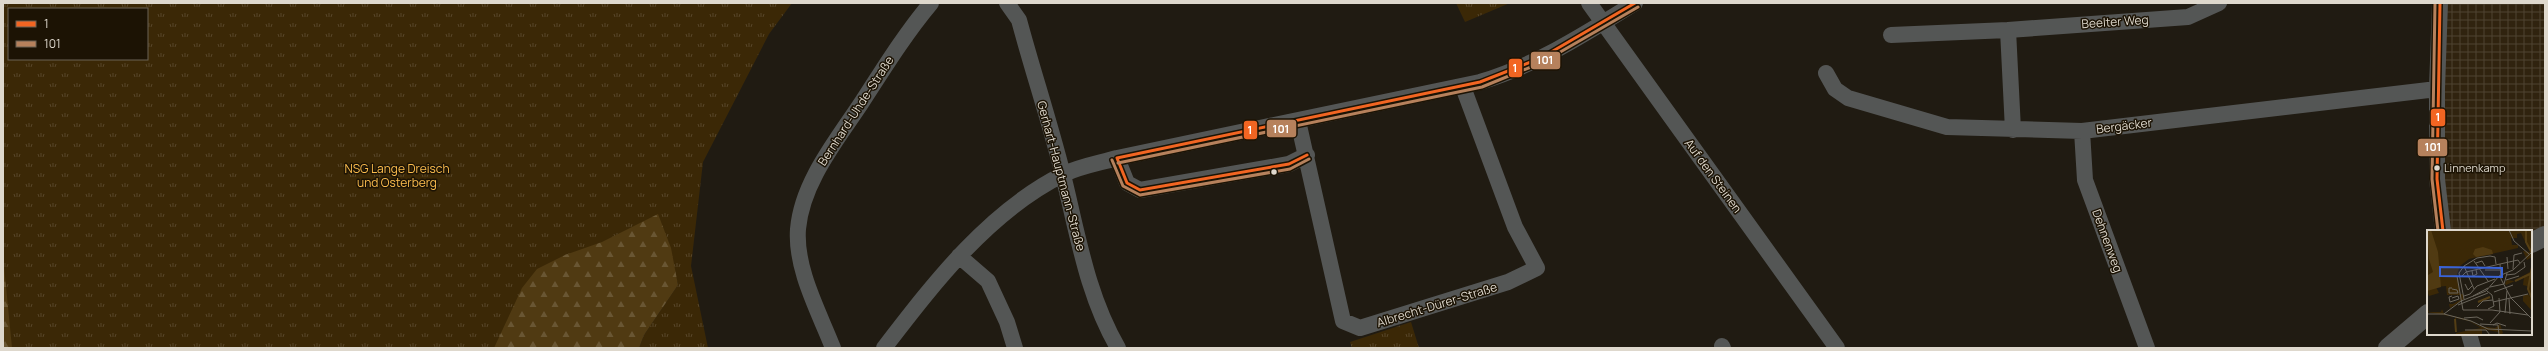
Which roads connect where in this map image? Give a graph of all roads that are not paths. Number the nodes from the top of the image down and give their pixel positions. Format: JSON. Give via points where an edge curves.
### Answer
{"nodes":[{"id":1,"x":932,"y":3,"type":"edge"},
{"id":2,"x":1007,"y":3,"type":"edge"},
{"id":3,"x":1589,"y":3,"type":"edge"},
{"id":4,"x":1635,"y":3,"type":"edge"},
{"id":5,"x":2219,"y":3,"type":"edge"},
{"id":6,"x":2440,"y":3,"type":"edge"},
{"id":7,"x":1604,"y":23,"type":"junction"},
{"id":8,"x":2008,"y":30,"type":"junction"},
{"id":9,"x":1891,"y":35,"type":"dead end"},
{"id":10,"x":1826,"y":74,"type":"dead end"},
{"id":11,"x":1463,"y":87,"type":"junction"},
{"id":12,"x":2437,"y":89,"type":"junction"},
{"id":13,"x":1298,"y":121,"type":"junction"},
{"id":14,"x":2012,"y":130,"type":"junction"},
{"id":15,"x":2082,"y":132,"type":"junction"},
{"id":16,"x":1307,"y":155,"type":"junction"},
{"id":17,"x":1117,"y":158,"type":"junction"},
{"id":18,"x":1063,"y":175,"type":"junction"},
{"id":19,"x":2443,"y":230,"type":"edge"},
{"id":20,"x":2545,"y":236,"type":"edge"},
{"id":21,"x":2532,"y":242,"type":"edge"},
{"id":22,"x":959,"y":256,"type":"junction"},
{"id":23,"x":2427,"y":315,"type":"edge"},
{"id":24,"x":2469,"y":335,"type":"edge"},
{"id":25,"x":833,"y":348,"type":"edge"},
{"id":26,"x":884,"y":348,"type":"edge"},
{"id":27,"x":1015,"y":348,"type":"edge"},
{"id":28,"x":1118,"y":348,"type":"edge"},
{"id":29,"x":1837,"y":348,"type":"edge"},
{"id":30,"x":2147,"y":348,"type":"edge"},
{"id":31,"x":2388,"y":348,"type":"edge"},
{"id":32,"x":2473,"y":348,"type":"edge"}],
"edges":[{"from":1,"to":25,"type":"street","name":"Bernhard-Uhde-Straße","via":[[911,27],[819,168],[805,203],[798,229],[801,264]]},
{"from":2,"to":18,"type":"street","name":"Gerhart-Hauptmann-Straße","via":[[1019,20]]},
{"from":3,"to":7,"type":"street","name":"Auf den Steinen"},
{"from":4,"to":7,"type":"street"},
{"from":5,"to":8,"type":"street","name":"Beelter Weg","via":[[2188,16]]},
{"from":6,"to":12,"type":"street"},
{"from":7,"to":11,"type":"street","via":[[1534,62]]},
{"from":7,"to":29,"type":"street","name":"Auf den Steinen"},
{"from":8,"to":9,"type":"street","name":"Beelter Weg"},
{"from":8,"to":14,"type":"street"},
{"from":10,"to":14,"type":"street","name":"Bergäcker","via":[[1835,90],[1848,98],[1947,127]]},
{"from":11,"to":13,"type":"street"},
{"from":11,"to":16,"type":"street","name":"Albrecht-Dürer-Straße","via":[[1515,227],[1537,268],[1508,282],[1360,328],[1343,321]]},
{"from":12,"to":15,"type":"street","name":"Bergäcker"},
{"from":12,"to":19,"type":"street","via":[[2437,179]]},
{"from":13,"to":16,"type":"street","name":"Albrecht-Dürer-Straße"},
{"from":13,"to":17,"type":"street"},
{"from":14,"to":15,"type":"street","name":"Bergäcker"},
{"from":15,"to":30,"type":"street","name":"Dehnenweg","via":[[2085,180]]},
{"from":16,"to":17,"type":"street","via":[[1289,164],[1140,190],[1127,183]]},
{"from":17,"to":18,"type":"street"},
{"from":18,"to":22,"type":"street","via":[[1009,210]]},
{"from":18,"to":28,"type":"street","name":"Gerhart-Hauptmann-Straße","via":[[1091,292]]},
{"from":20,"to":21,"type":"main road"},
{"from":22,"to":26,"type":"street"},
{"from":22,"to":27,"type":"street","via":[[988,281],[1007,322]]},
{"from":23,"to":31,"type":"main road"},
{"from":24,"to":32,"type":"street"}]}
